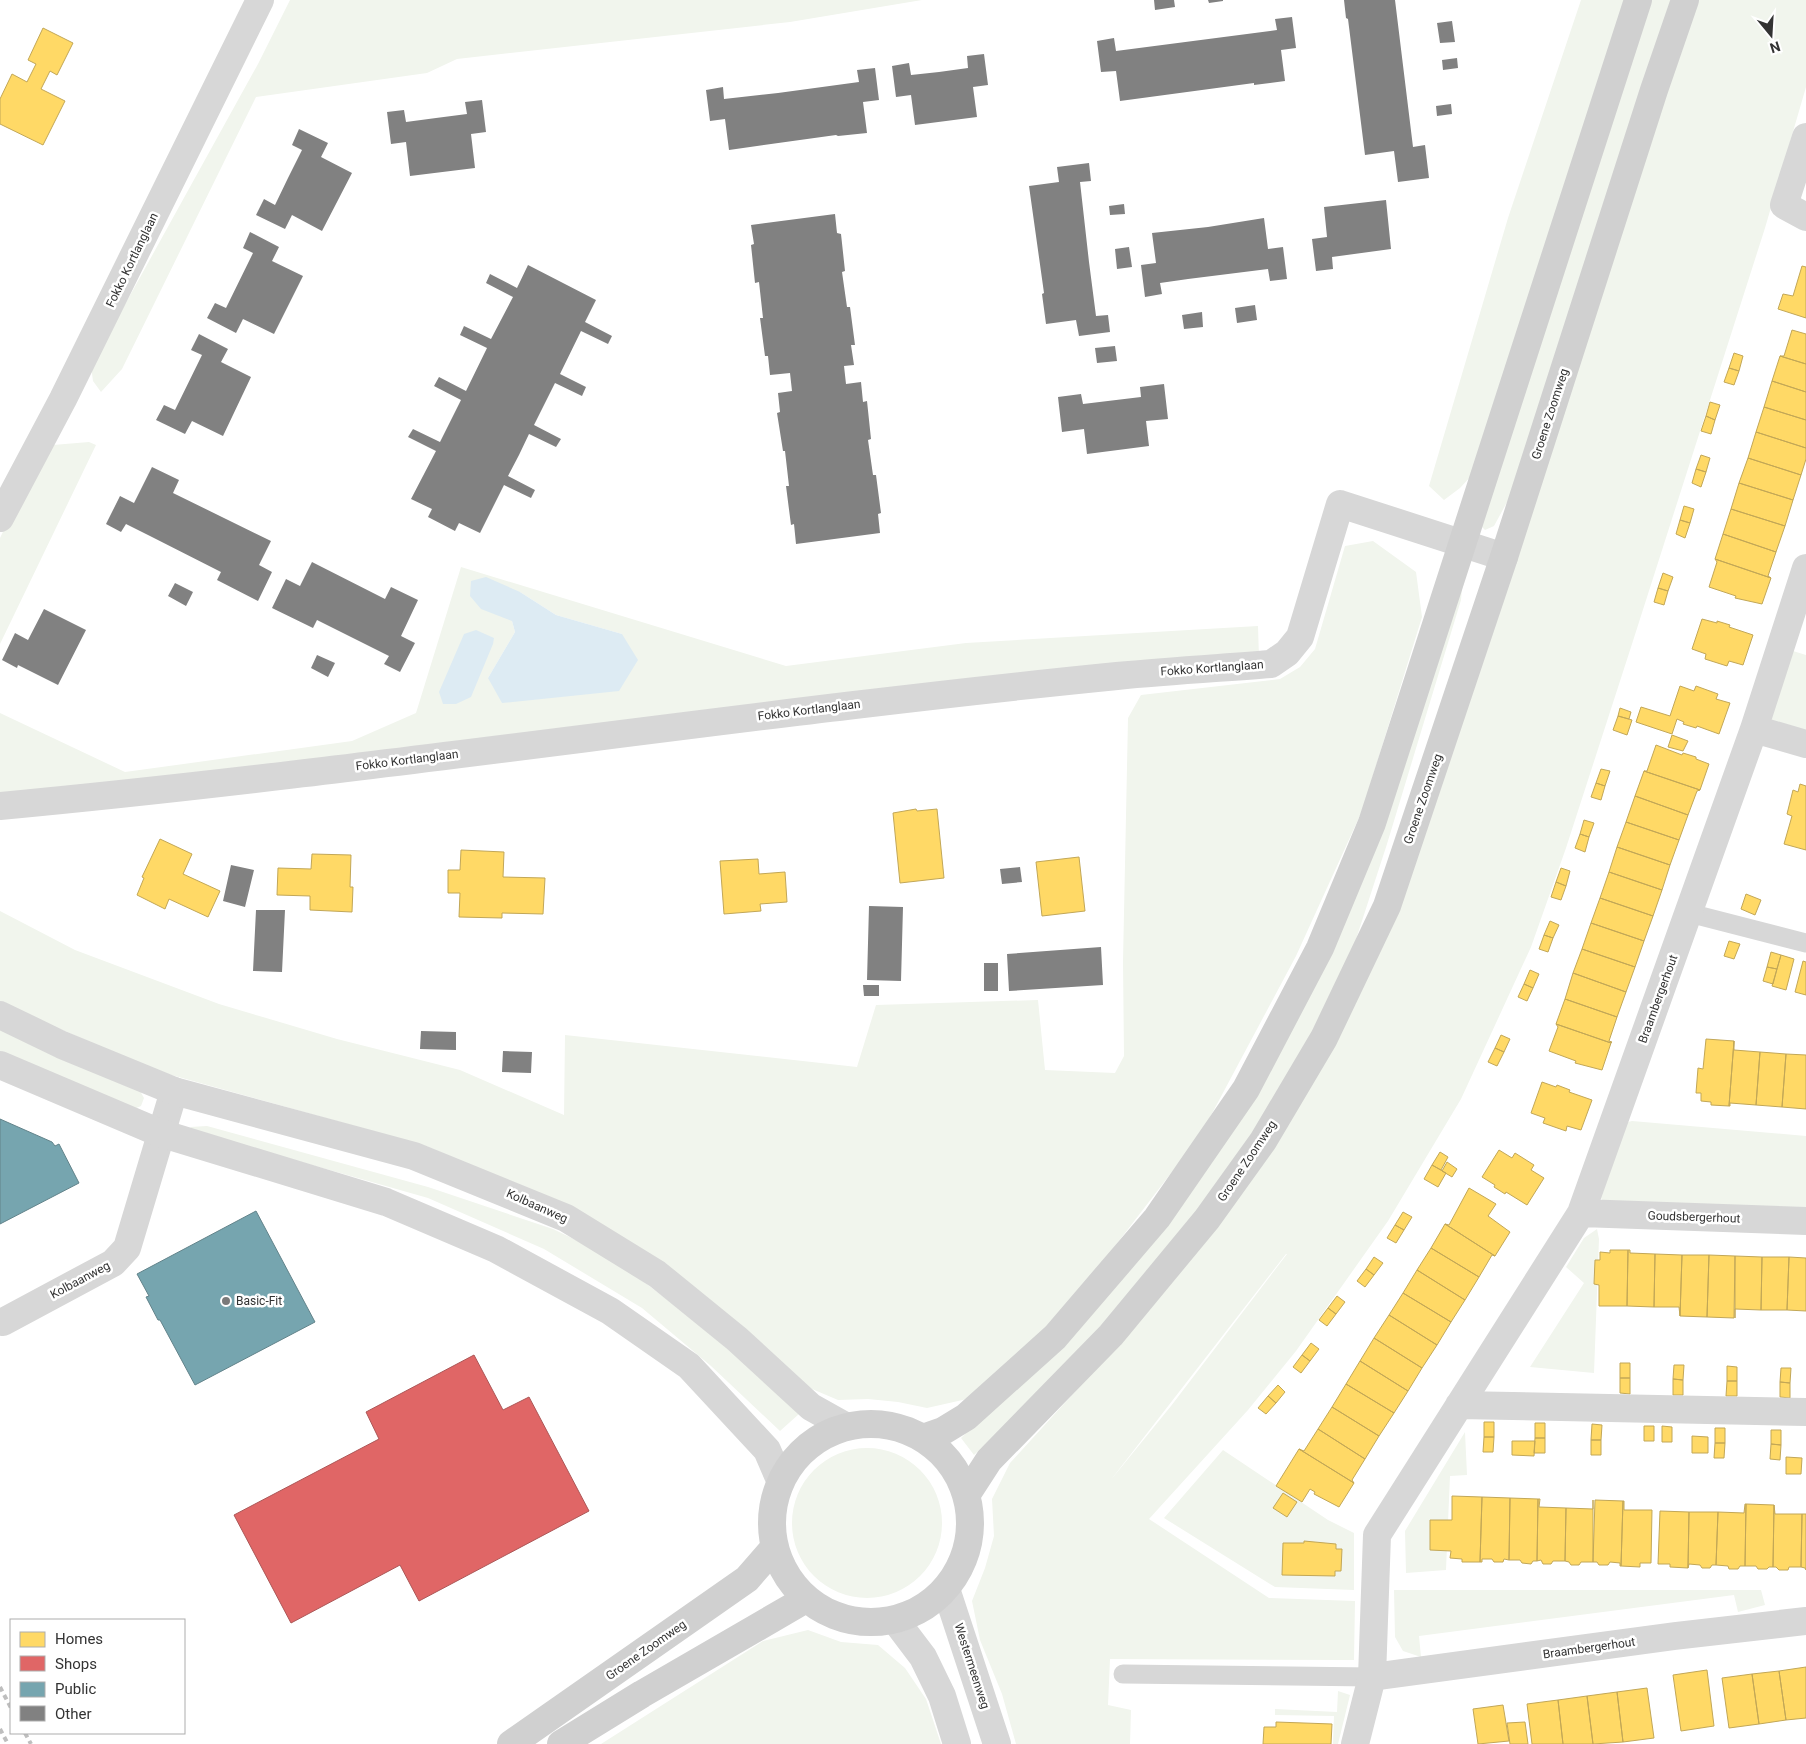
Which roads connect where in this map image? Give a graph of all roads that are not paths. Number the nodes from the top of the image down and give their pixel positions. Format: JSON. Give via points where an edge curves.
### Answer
{"nodes":[{"id":1,"x":260,"y":0,"type":"edge"},
{"id":2,"x":1638,"y":0,"type":"edge"},
{"id":3,"x":1685,"y":0,"type":"edge"},
{"id":4,"x":1806,"y":137,"type":"edge"},
{"id":5,"x":1806,"y":217,"type":"edge"},
{"id":6,"x":0,"y":518,"type":"edge"},
{"id":7,"x":1462,"y":543,"type":"junction"},
{"id":8,"x":1504,"y":557,"type":"junction"},
{"id":9,"x":1806,"y":568,"type":"edge"},
{"id":10,"x":1754,"y":729,"type":"junction"},
{"id":11,"x":1806,"y":744,"type":"edge"},
{"id":12,"x":0,"y":806,"type":"edge"},
{"id":13,"x":1689,"y":913,"type":"junction"},
{"id":14,"x":1806,"y":943,"type":"edge"},
{"id":15,"x":0,"y":1015,"type":"edge"},
{"id":16,"x":0,"y":1065,"type":"edge"},
{"id":17,"x":174,"y":1091,"type":"junction"},
{"id":18,"x":160,"y":1134,"type":"junction"},
{"id":19,"x":1581,"y":1213,"type":"junction"},
{"id":20,"x":1806,"y":1221,"type":"edge"},
{"id":21,"x":3,"y":1322,"type":"dead end"},
{"id":22,"x":1459,"y":1405,"type":"junction"},
{"id":23,"x":1806,"y":1412,"type":"edge"},
{"id":24,"x":845,"y":1426,"type":"junction"},
{"id":25,"x":923,"y":1438,"type":"junction"},
{"id":26,"x":780,"y":1480,"type":"junction"},
{"id":27,"x":966,"y":1494,"type":"junction"},
{"id":28,"x":774,"y":1548,"type":"junction"},
{"id":29,"x":946,"y":1589,"type":"junction"},
{"id":30,"x":806,"y":1599,"type":"junction"},
{"id":31,"x":895,"y":1620,"type":"junction"},
{"id":32,"x":1806,"y":1621,"type":"edge"},
{"id":33,"x":1123,"y":1674,"type":"dead end"},
{"id":34,"x":1372,"y":1676,"type":"junction"},
{"id":35,"x":511,"y":1744,"type":"edge"},
{"id":36,"x":561,"y":1744,"type":"edge"},
{"id":37,"x":957,"y":1744,"type":"edge"},
{"id":38,"x":997,"y":1744,"type":"edge"},
{"id":39,"x":1356,"y":1744,"type":"edge"}],
"edges":[{"from":1,"to":6,"type":"street","name":"Fokko Kortlanglaan","via":[[63,399]]},
{"from":2,"to":7,"type":"main road"},
{"from":3,"to":8,"type":"main road","name":"Groene Zoomweg"},
{"from":4,"to":5,"type":"street","via":[[1784,205]]},
{"from":7,"to":8,"type":"street","name":"Fokko Kortlanglaan"},
{"from":7,"to":12,"type":"street","name":"Fokko Kortlanglaan","via":[[1340,504],[1300,637],[1287,653],[1271,664],[1121,675],[886,700],[227,783]]},
{"from":7,"to":25,"type":"main road","via":[[1372,823],[1320,948],[1246,1089],[1157,1218],[1055,1337],[966,1417]]},
{"from":8,"to":27,"type":"main road","name":"Groene Zoomweg","via":[[1386,906],[1324,1038],[1263,1141],[1207,1219],[1111,1336],[989,1460]]},
{"from":9,"to":10,"type":"street","name":"Braambergerhout"},
{"from":10,"to":11,"type":"street"},
{"from":10,"to":13,"type":"street","name":"Braambergerhout"},
{"from":13,"to":14,"type":"lane"},
{"from":13,"to":19,"type":"street","name":"Braambergerhout"},
{"from":15,"to":17,"type":"street","name":"Kolbaanweg","via":[[62,1045]]},
{"from":16,"to":18,"type":"street"},
{"from":17,"to":18,"type":"street","name":"Kolbaanweg"},
{"from":17,"to":24,"type":"street","name":"Kolbaanweg","via":[[414,1156],[566,1218],[657,1274],[737,1339],[812,1407]]},
{"from":18,"to":21,"type":"street","name":"Kolbaanweg","via":[[127,1248],[113,1262]]},
{"from":18,"to":26,"type":"street","via":[[386,1202],[496,1250],[610,1311],[690,1366],[767,1450]]},
{"from":19,"to":20,"type":"street","name":"Goudsbergerhout"},
{"from":19,"to":22,"type":"street","name":"Braambergerhout"},
{"from":22,"to":23,"type":"street"},
{"from":22,"to":34,"type":"street","name":"Braambergerhout","via":[[1377,1535]]},
{"from":24,"to":25,"type":"main road","via":[[872,1423],[899,1427]]},
{"from":24,"to":26,"type":"main road","via":[[818,1438],[796,1457]]},
{"from":25,"to":27,"type":"main road","via":[[950,1462]]},
{"from":26,"to":28,"type":"main road","via":[[771,1514]]},
{"from":27,"to":29,"type":"main road","via":[[971,1528],[964,1560]]},
{"from":28,"to":30,"type":"main road","via":[[788,1580]]},
{"from":28,"to":35,"type":"main road","name":"Groene Zoomweg","via":[[747,1580]]},
{"from":29,"to":31,"type":"main road","via":[[923,1609]]},
{"from":29,"to":38,"type":"street","name":"Westermeenweg"},
{"from":30,"to":31,"type":"main road","via":[[838,1618],[866,1623]]},
{"from":30,"to":36,"type":"main road"},
{"from":31,"to":37,"type":"street","via":[[923,1657],[942,1696]]},
{"from":32,"to":34,"type":"street","name":"Braambergerhout"},
{"from":33,"to":34,"type":"lane"},
{"from":34,"to":39,"type":"street","name":"Braambergerhout"}]}
